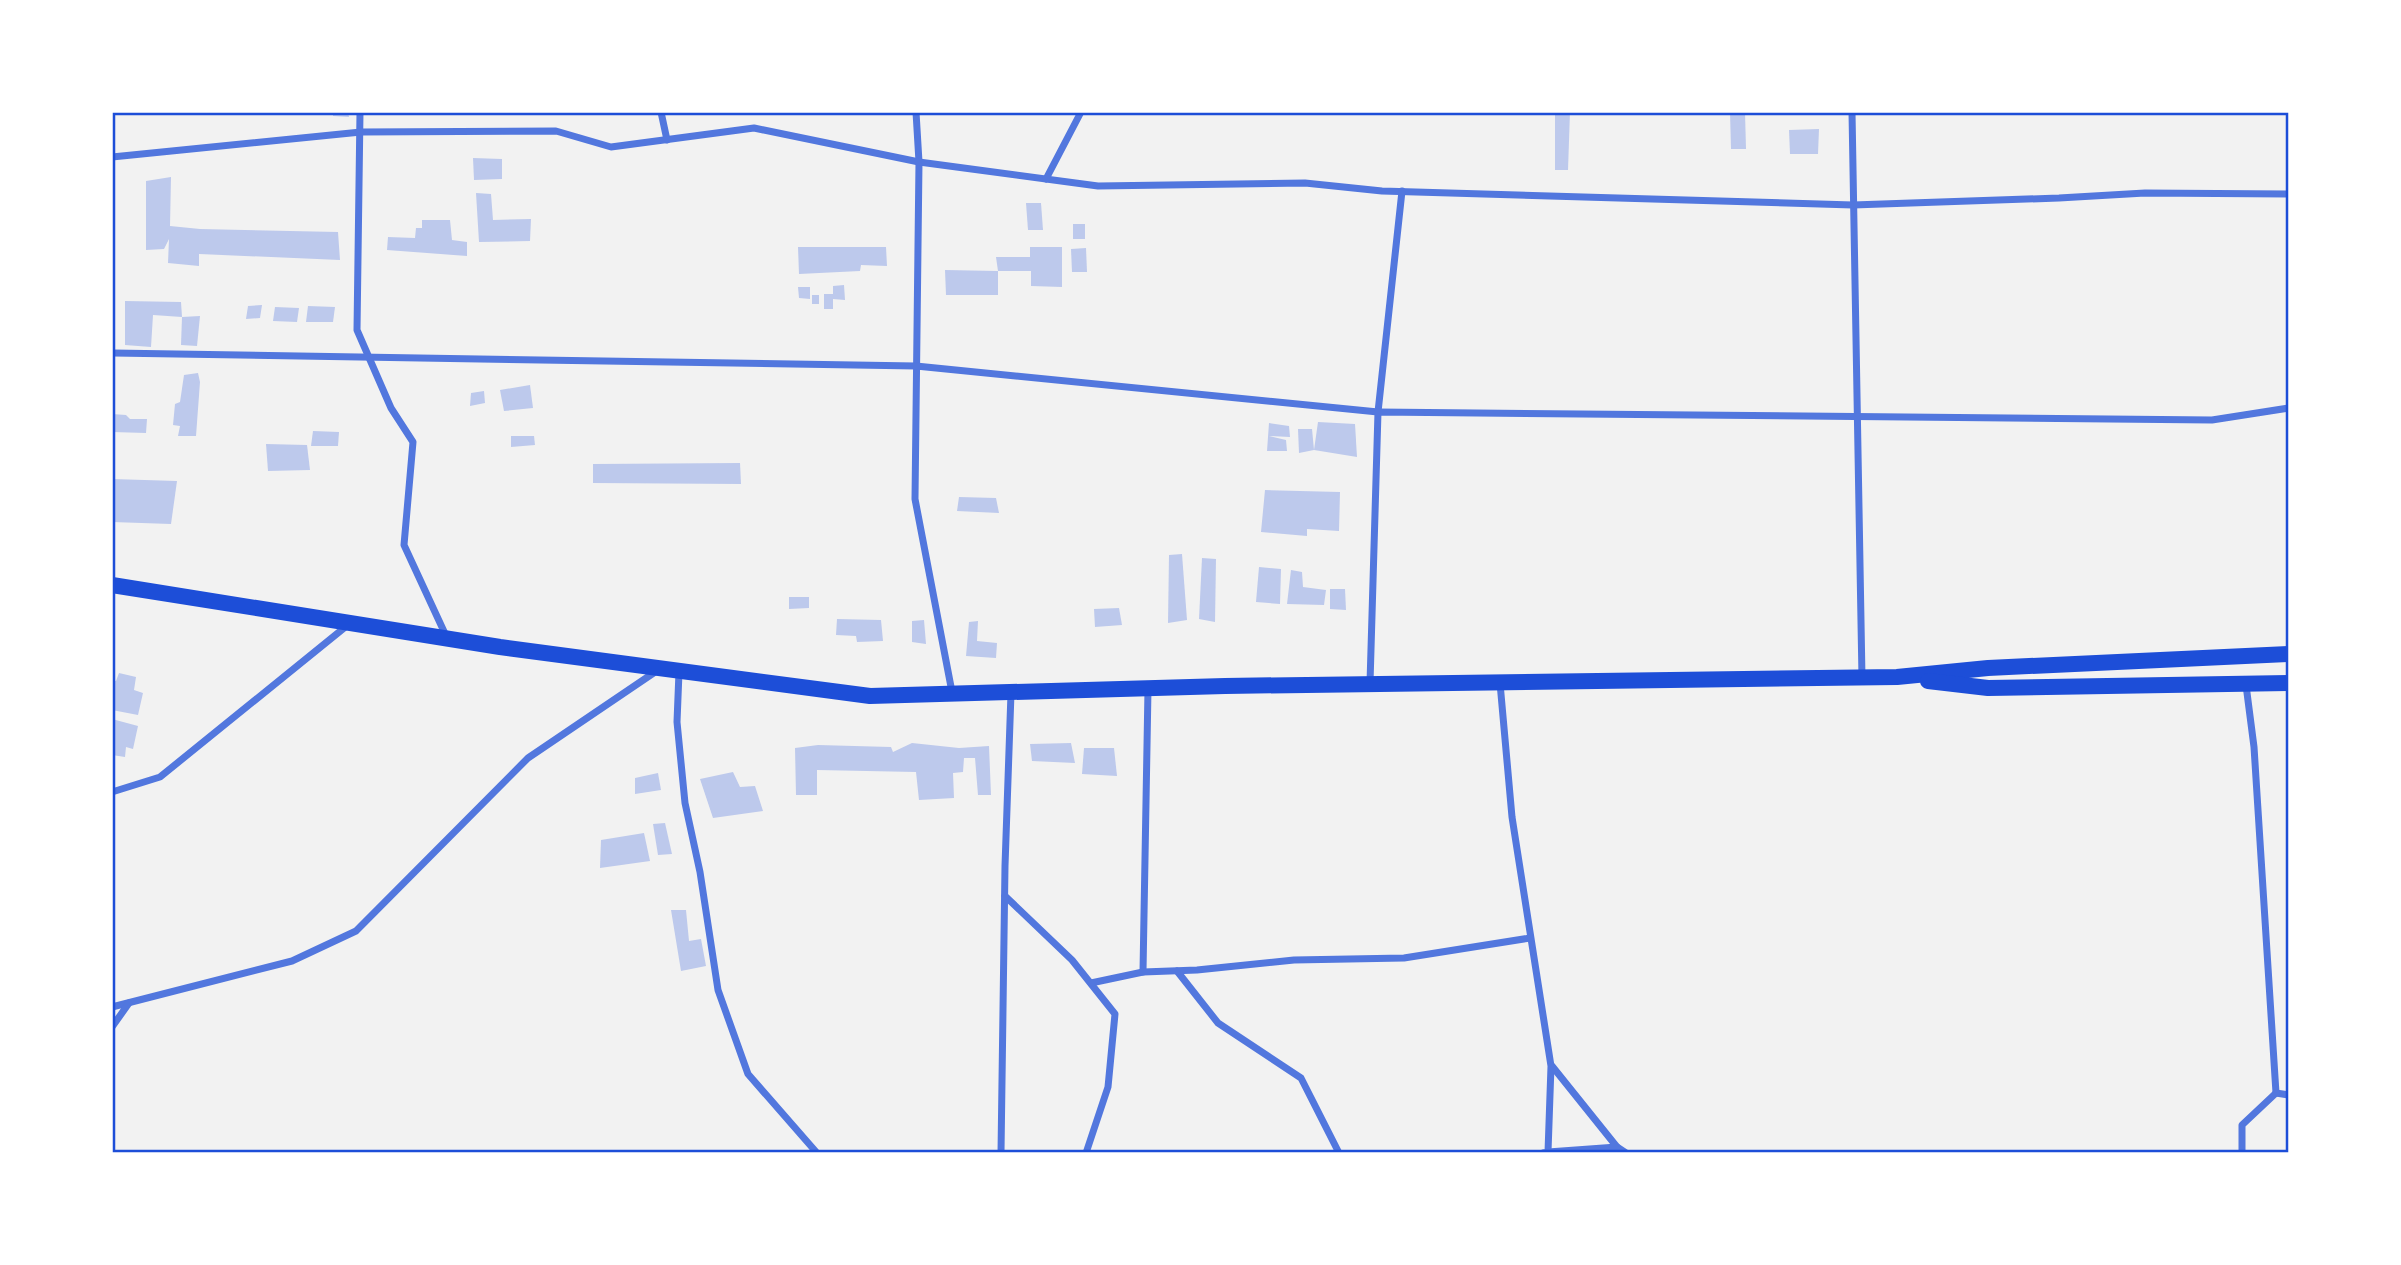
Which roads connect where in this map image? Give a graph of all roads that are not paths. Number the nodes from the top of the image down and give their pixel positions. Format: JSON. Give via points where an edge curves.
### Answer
{"nodes":[{"id":1,"x":360,"y":112,"type":"edge"},
{"id":2,"x":661,"y":112,"type":"edge"},
{"id":3,"x":916,"y":112,"type":"edge"},
{"id":4,"x":1081,"y":112,"type":"edge"},
{"id":5,"x":1852,"y":112,"type":"edge"},
{"id":6,"x":361,"y":132,"type":"junction"},
{"id":7,"x":667,"y":140,"type":"junction"},
{"id":8,"x":112,"y":157,"type":"edge"},
{"id":9,"x":919,"y":162,"type":"junction"},
{"id":10,"x":1046,"y":179,"type":"junction"},
{"id":11,"x":1402,"y":191,"type":"junction"},
{"id":12,"x":2289,"y":194,"type":"edge"},
{"id":13,"x":1853,"y":205,"type":"junction"},
{"id":14,"x":112,"y":353,"type":"edge"},
{"id":15,"x":369,"y":357,"type":"junction"},
{"id":16,"x":916,"y":366,"type":"junction"},
{"id":17,"x":2289,"y":408,"type":"edge"},
{"id":18,"x":1378,"y":412,"type":"junction"},
{"id":19,"x":1857,"y":416,"type":"junction"},
{"id":20,"x":112,"y":585,"type":"edge"},
{"id":21,"x":351,"y":623,"type":"junction"},
{"id":22,"x":447,"y":638,"type":"junction"},
{"id":23,"x":2289,"y":654,"type":"edge"},
{"id":24,"x":660,"y":668,"type":"junction"},
{"id":25,"x":680,"y":671,"type":"junction"},
{"id":26,"x":1898,"y":677,"type":"junction"},
{"id":27,"x":1862,"y":678,"type":"junction"},
{"id":28,"x":1500,"y":682,"type":"junction"},
{"id":29,"x":2289,"y":683,"type":"edge"},
{"id":30,"x":1370,"y":684,"type":"junction"},
{"id":31,"x":2246,"y":684,"type":"junction"},
{"id":32,"x":1149,"y":688,"type":"junction"},
{"id":33,"x":1011,"y":692,"type":"junction"},
{"id":34,"x":952,"y":694,"type":"junction"},
{"id":35,"x":112,"y":792,"type":"edge"},
{"id":36,"x":1005,"y":896,"type":"junction"},
{"id":37,"x":1530,"y":939,"type":"junction"},
{"id":38,"x":1177,"y":971,"type":"junction"},
{"id":39,"x":1143,"y":972,"type":"junction"},
{"id":40,"x":1091,"y":984,"type":"junction"},
{"id":41,"x":129,"y":1002,"type":"junction"},
{"id":42,"x":112,"y":1007,"type":"edge"},
{"id":43,"x":112,"y":1027,"type":"edge"},
{"id":44,"x":1551,"y":1066,"type":"junction"},
{"id":45,"x":2276,"y":1093,"type":"junction"},
{"id":46,"x":2289,"y":1095,"type":"edge"},
{"id":47,"x":1617,"y":1147,"type":"junction"},
{"id":48,"x":1089,"y":1152,"type":"edge"},
{"id":49,"x":1545,"y":1152,"type":"edge"},
{"id":50,"x":817,"y":1153,"type":"edge"},
{"id":51,"x":1001,"y":1153,"type":"edge"},
{"id":52,"x":1339,"y":1153,"type":"edge"},
{"id":53,"x":1626,"y":1153,"type":"edge"},
{"id":54,"x":2242,"y":1153,"type":"edge"}],
"edges":[{"from":1,"to":6,"type":"street"},
{"from":2,"to":7,"type":"street"},
{"from":3,"to":9,"type":"street"},
{"from":4,"to":10,"type":"street"},
{"from":5,"to":13,"type":"street"},
{"from":6,"to":7,"type":"street","via":[[556,131],[611,147]]},
{"from":6,"to":8,"type":"street"},
{"from":6,"to":15,"type":"street","via":[[358,330]]},
{"from":7,"to":9,"type":"street","via":[[754,128]]},
{"from":9,"to":10,"type":"street"},
{"from":9,"to":16,"type":"street"},
{"from":10,"to":11,"type":"street","via":[[1098,186],[1305,183]]},
{"from":11,"to":13,"type":"street"},
{"from":11,"to":18,"type":"street"},
{"from":12,"to":13,"type":"street","via":[[2145,193]]},
{"from":13,"to":19,"type":"street"},
{"from":14,"to":15,"type":"street"},
{"from":15,"to":16,"type":"street"},
{"from":15,"to":22,"type":"street","via":[[391,408],[414,442],[404,545]]},
{"from":16,"to":18,"type":"street"},
{"from":16,"to":34,"type":"street","via":[[915,499]]},
{"from":17,"to":19,"type":"street","via":[[2212,420]]},
{"from":18,"to":19,"type":"street"},
{"from":18,"to":30,"type":"street"},
{"from":19,"to":27,"type":"street"},
{"from":20,"to":21,"type":"highway"},
{"from":21,"to":22,"type":"highway"},
{"from":21,"to":35,"type":"street","via":[[160,777]]},
{"from":22,"to":24,"type":"highway"},
{"from":23,"to":26,"type":"highway","via":[[1988,668]]},
{"from":24,"to":25,"type":"highway"},
{"from":24,"to":41,"type":"street","via":[[528,758],[356,931],[292,961]]},
{"from":25,"to":34,"type":"highway","via":[[870,696]]},
{"from":25,"to":50,"type":"street","via":[[677,722],[685,803],[718,990],[748,1074]]},
{"from":26,"to":27,"type":"highway"},
{"from":26,"to":31,"type":"highway","via":[[1988,688]]},
{"from":27,"to":28,"type":"highway"},
{"from":28,"to":30,"type":"highway"},
{"from":28,"to":37,"type":"street"},
{"from":29,"to":31,"type":"highway"},
{"from":30,"to":32,"type":"highway"},
{"from":31,"to":45,"type":"street"},
{"from":32,"to":33,"type":"highway"},
{"from":32,"to":39,"type":"street"},
{"from":33,"to":34,"type":"highway"},
{"from":33,"to":36,"type":"street"},
{"from":36,"to":40,"type":"street"},
{"from":36,"to":51,"type":"street"},
{"from":37,"to":38,"type":"street","via":[[1404,958],[1294,960]]},
{"from":37,"to":44,"type":"street"},
{"from":38,"to":39,"type":"street"},
{"from":38,"to":52,"type":"street","via":[[1218,1023],[1301,1078]]},
{"from":39,"to":40,"type":"street"},
{"from":40,"to":48,"type":"street","via":[[1115,1014],[1108,1087]]},
{"from":41,"to":42,"type":"street"},
{"from":41,"to":43,"type":"street"},
{"from":44,"to":47,"type":"street"},
{"from":44,"to":49,"type":"street"},
{"from":45,"to":46,"type":"street"},
{"from":45,"to":54,"type":"street","via":[[2242,1125]]},
{"from":47,"to":49,"type":"street"},
{"from":47,"to":53,"type":"street"}]}
